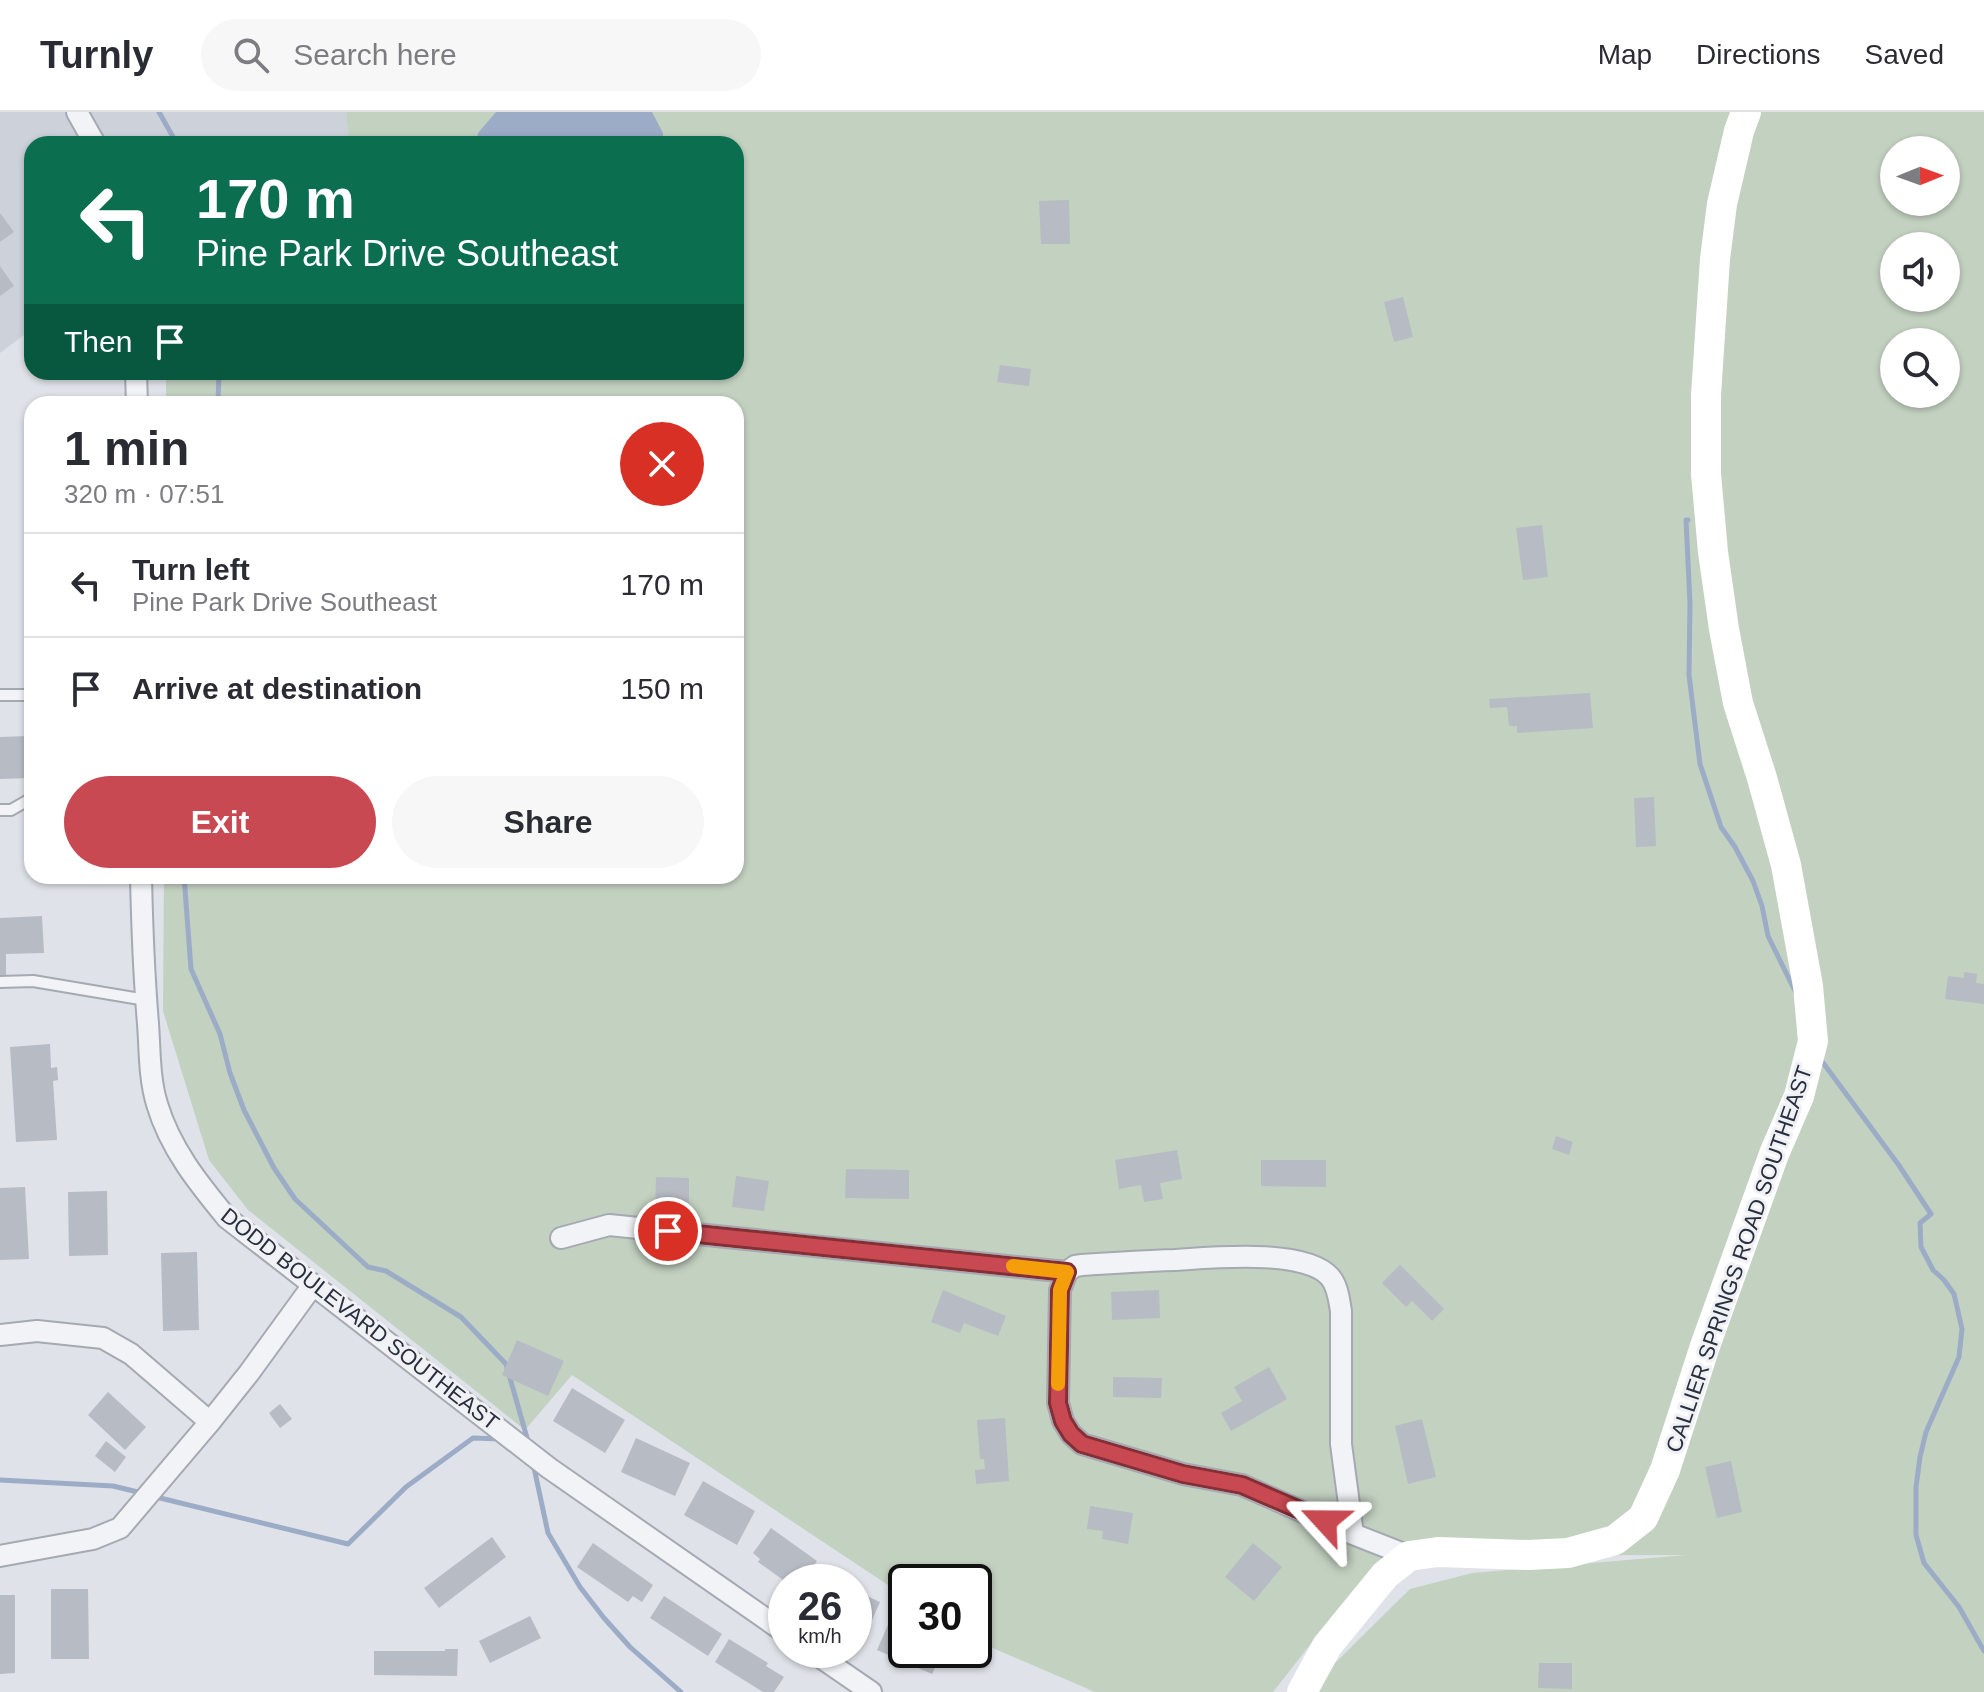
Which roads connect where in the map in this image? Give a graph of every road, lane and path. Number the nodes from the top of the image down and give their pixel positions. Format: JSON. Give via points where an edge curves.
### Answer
{"nodes":[{"id":1,"x":77,"y":112,"type":"edge"},
{"id":2,"x":1746,"y":112,"type":"edge"},
{"id":3,"x":90,"y":136,"type":"edge"},
{"id":4,"x":0,"y":695,"type":"edge"},
{"id":5,"x":24,"y":695,"type":"edge"},
{"id":6,"x":24,"y":803,"type":"edge"},
{"id":7,"x":0,"y":810,"type":"edge"},
{"id":8,"x":141,"y":884,"type":"edge"},
{"id":9,"x":0,"y":982,"type":"edge"},
{"id":10,"x":146,"y":1000,"type":"junction"},
{"id":11,"x":561,"y":1238,"type":"dead end"},
{"id":12,"x":1067,"y":1272,"type":"junction"},
{"id":13,"x":313,"y":1285,"type":"junction"},
{"id":14,"x":0,"y":1335,"type":"edge"},
{"id":15,"x":210,"y":1422,"type":"junction"},
{"id":16,"x":1353,"y":1534,"type":"junction"},
{"id":17,"x":0,"y":1556,"type":"edge"},
{"id":18,"x":1409,"y":1556,"type":"junction"},
{"id":19,"x":768,"y":1620,"type":"edge"},
{"id":20,"x":836,"y":1668,"type":"edge"},
{"id":21,"x":871,"y":1692,"type":"edge"},
{"id":22,"x":1302,"y":1692,"type":"edge"}],
"edges":[{"from":1,"to":3,"type":"street"},
{"from":2,"to":18,"type":"street","name":"CALLIER SPRINGS ROAD SOUTHEAST","via":[[1722,204],[1715,259],[1706,474],[1724,629],[1738,703],[1786,865],[1813,1041],[1799,1096],[1643,1518],[1615,1540],[1568,1553]]},
{"from":4,"to":5,"type":"lane"},
{"from":6,"to":7,"type":"lane"},
{"from":8,"to":10,"type":"street","name":"DODD BOULEVARD SOUTHEAST"},
{"from":9,"to":10,"type":"lane","via":[[33,981]]},
{"from":10,"to":13,"type":"street","name":"DODD BOULEVARD SOUTHEAST","via":[[156,1102],[193,1177],[227,1218]]},
{"from":11,"to":12,"type":"street","via":[[609,1225]]},
{"from":12,"to":16,"type":"street","via":[[1060,1290],[1058,1403],[1071,1434],[1082,1444],[1242,1485]]},
{"from":12,"to":16,"type":"street","via":[[1082,1265],[1248,1256],[1283,1259],[1329,1276],[1341,1311],[1341,1444]]},
{"from":13,"to":15,"type":"street"},
{"from":13,"to":19,"type":"street","name":"DODD BOULEVARD SOUTHEAST","via":[[549,1468]]},
{"from":14,"to":15,"type":"street","via":[[37,1331],[103,1338],[131,1354]]},
{"from":15,"to":17,"type":"street","via":[[120,1528],[93,1539]]},
{"from":16,"to":18,"type":"street"},
{"from":18,"to":22,"type":"street","via":[[1385,1575],[1327,1646]]},
{"from":20,"to":21,"type":"street"}]}
